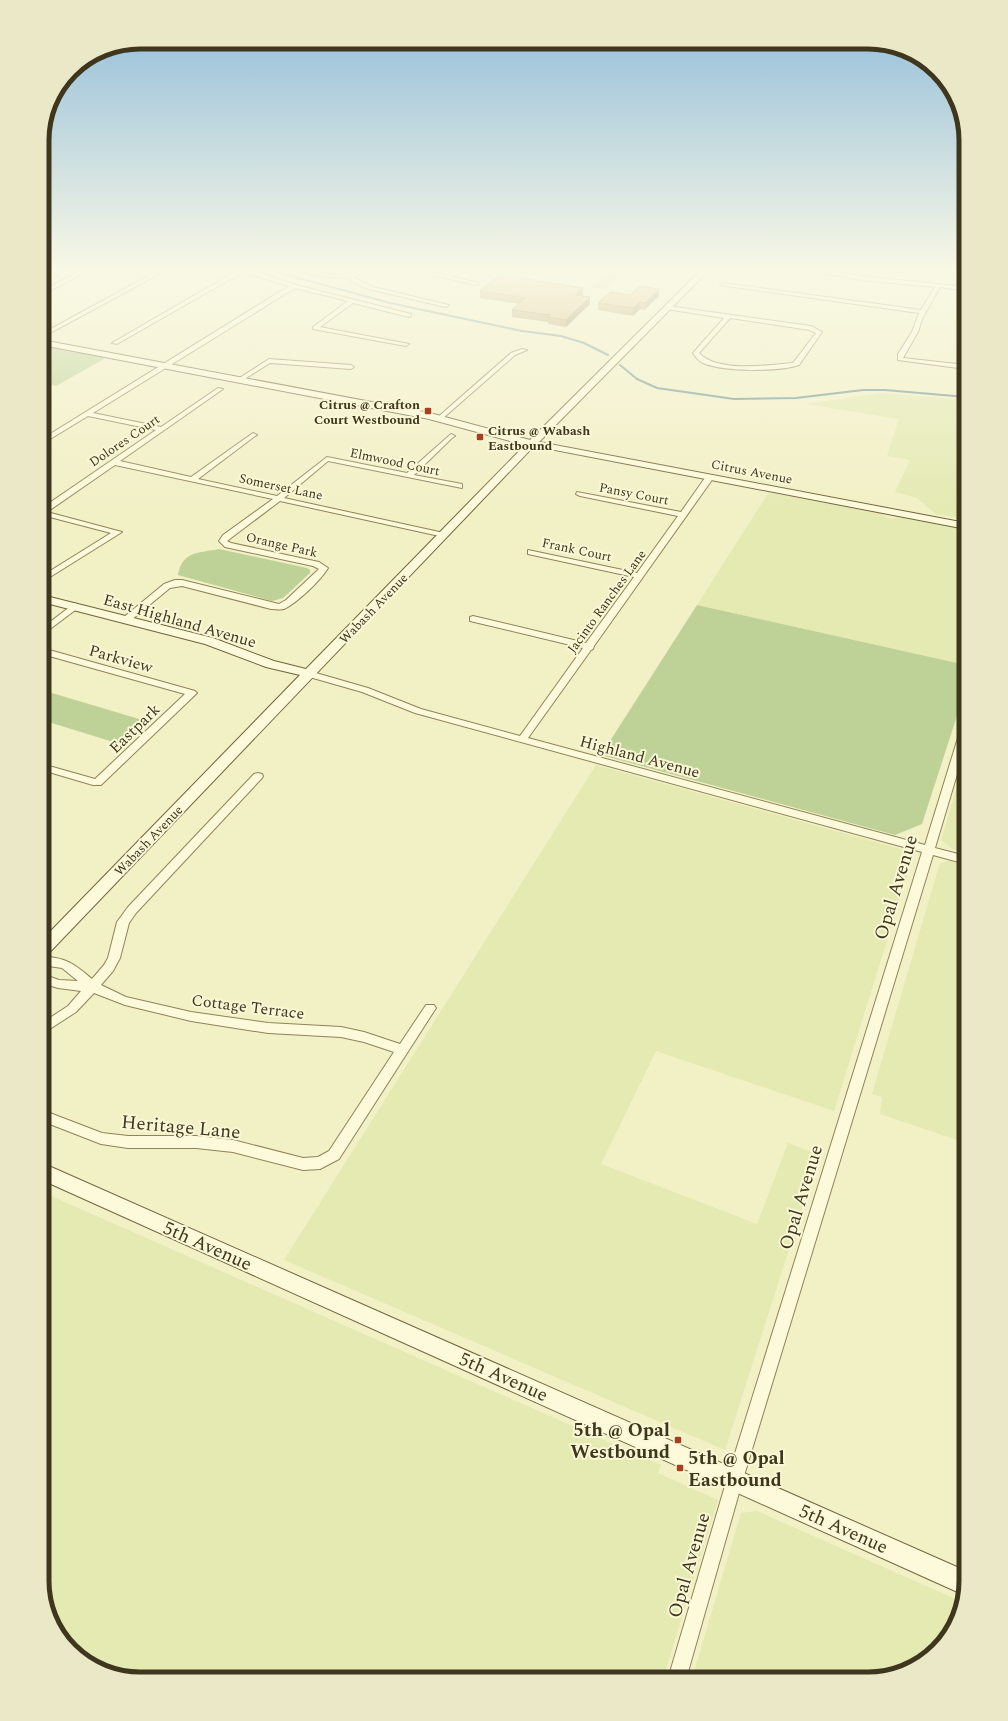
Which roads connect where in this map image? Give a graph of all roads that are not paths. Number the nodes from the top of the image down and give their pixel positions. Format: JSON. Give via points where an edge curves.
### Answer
{"nodes":[{"id":1,"x":76,"y":348,"type":"edge"},
{"id":2,"x":193,"y":348,"type":"edge"},
{"id":3,"x":627,"y":348,"type":"edge"},
{"id":4,"x":700,"y":348,"type":"edge"},
{"id":5,"x":808,"y":348,"type":"edge"},
{"id":6,"x":904,"y":348,"type":"edge"},
{"id":7,"x":524,"y":350,"type":"dead end"},
{"id":8,"x":166,"y":365,"type":"junction"},
{"id":9,"x":959,"y":366,"type":"edge"},
{"id":10,"x":352,"y":367,"type":"dead end"},
{"id":11,"x":241,"y":380,"type":"junction"},
{"id":12,"x":220,"y":389,"type":"dead end"},
{"id":13,"x":87,"y":414,"type":"junction"},
{"id":14,"x":440,"y":418,"type":"junction"},
{"id":15,"x":161,"y":430,"type":"junction"},
{"id":16,"x":253,"y":435,"type":"dead end"},
{"id":17,"x":451,"y":436,"type":"dead end"},
{"id":18,"x":49,"y":438,"type":"edge"},
{"id":19,"x":532,"y":443,"type":"junction"},
{"id":20,"x":113,"y":462,"type":"junction"},
{"id":21,"x":408,"y":476,"type":"junction"},
{"id":22,"x":710,"y":477,"type":"junction"},
{"id":23,"x":193,"y":479,"type":"junction"},
{"id":24,"x":458,"y":486,"type":"dead end"},
{"id":25,"x":580,"y":494,"type":"dead end"},
{"id":26,"x":280,"y":498,"type":"junction"},
{"id":27,"x":49,"y":507,"type":"edge"},
{"id":28,"x":49,"y":514,"type":"edge"},
{"id":29,"x":684,"y":515,"type":"junction"},
{"id":30,"x":959,"y":525,"type":"edge"},
{"id":31,"x":444,"y":535,"type":"junction"},
{"id":32,"x":531,"y":552,"type":"dead end"},
{"id":33,"x":49,"y":576,"type":"edge"},
{"id":34,"x":640,"y":576,"type":"junction"},
{"id":35,"x":49,"y":600,"type":"edge"},
{"id":36,"x":75,"y":606,"type":"junction"},
{"id":37,"x":127,"y":619,"type":"junction"},
{"id":38,"x":473,"y":619,"type":"dead end"},
{"id":39,"x":49,"y":626,"type":"edge"},
{"id":40,"x":590,"y":647,"type":"junction"},
{"id":41,"x":49,"y":653,"type":"edge"},
{"id":42,"x":309,"y":674,"type":"junction"},
{"id":43,"x":192,"y":693,"type":"joint"},
{"id":44,"x":522,"y":739,"type":"junction"},
{"id":45,"x":959,"y":750,"type":"edge"},
{"id":46,"x":49,"y":769,"type":"edge"},
{"id":47,"x":258,"y":776,"type":"dead end"},
{"id":48,"x":928,"y":850,"type":"junction"},
{"id":49,"x":959,"y":858,"type":"edge"},
{"id":50,"x":49,"y":943,"type":"edge"},
{"id":51,"x":49,"y":960,"type":"edge"},
{"id":52,"x":49,"y":981,"type":"edge"},
{"id":53,"x":93,"y":987,"type":"junction"},
{"id":54,"x":430,"y":1008,"type":"dead end"},
{"id":55,"x":49,"y":1024,"type":"edge"},
{"id":56,"x":402,"y":1050,"type":"junction"},
{"id":57,"x":49,"y":1118,"type":"edge"},
{"id":58,"x":49,"y":1174,"type":"edge"},
{"id":59,"x":735,"y":1479,"type":"junction"},
{"id":60,"x":959,"y":1580,"type":"edge"},
{"id":61,"x":679,"y":1672,"type":"edge"}],
"edges":[{"from":1,"to":8,"type":"street","name":"Citrus Avenue"},
{"from":2,"to":8,"type":"street"},
{"from":3,"to":19,"type":"street","name":"Wabash Avenue"},
{"from":4,"to":5,"type":"street","via":[[696,353],[698,358],[723,367],[742,368],[794,365]]},
{"from":6,"to":9,"type":"street","via":[[900,358]]},
{"from":7,"to":14,"type":"street","via":[[513,354]]},
{"from":8,"to":11,"type":"street","name":"Citrus Avenue"},
{"from":8,"to":13,"type":"street"},
{"from":10,"to":11,"type":"street","via":[[269,362]]},
{"from":11,"to":14,"type":"street","name":"Citrus Avenue"},
{"from":12,"to":15,"type":"street","name":"Dolores Court"},
{"from":13,"to":15,"type":"street"},
{"from":13,"to":18,"type":"street"},
{"from":14,"to":19,"type":"street","name":"Citrus Avenue"},
{"from":15,"to":20,"type":"street","name":"Dolores Court"},
{"from":16,"to":23,"type":"street"},
{"from":17,"to":21,"type":"street"},
{"from":19,"to":22,"type":"street","name":"Citrus Avenue"},
{"from":19,"to":31,"type":"street","name":"Wabash Avenue"},
{"from":20,"to":23,"type":"street","name":"Somerset Lane"},
{"from":20,"to":27,"type":"street","name":"Dolores Court"},
{"from":21,"to":24,"type":"street","name":"Elmwood Court"},
{"from":21,"to":26,"type":"street","name":"Elmwood Court","via":[[327,459]]},
{"from":22,"to":29,"type":"street","name":"Jacinto Ranches Lane"},
{"from":22,"to":30,"type":"street","name":"Citrus Avenue"},
{"from":23,"to":26,"type":"street","name":"Somerset Lane"},
{"from":25,"to":29,"type":"street","name":"Pansy Court"},
{"from":26,"to":31,"type":"street","name":"Somerset Lane"},
{"from":26,"to":37,"type":"street","name":"Orange Park","via":[[223,541],[228,545],[316,564],[324,568],[288,602],[280,607],[271,606],[175,583],[167,586]]},
{"from":28,"to":33,"type":"street","name":"Dolores Court","via":[[118,532]]},
{"from":29,"to":34,"type":"street","name":"Jacinto Ranches Lane"},
{"from":31,"to":42,"type":"street","name":"Wabash Avenue"},
{"from":32,"to":34,"type":"street","name":"Frank Court"},
{"from":34,"to":40,"type":"street","name":"Jacinto Ranches Lane"},
{"from":35,"to":36,"type":"street","name":"East Highland Avenue"},
{"from":36,"to":37,"type":"street","name":"East Highland Avenue"},
{"from":36,"to":39,"type":"street"},
{"from":37,"to":42,"type":"street","name":"East Highland Avenue","via":[[209,641],[270,664]]},
{"from":38,"to":40,"type":"street"},
{"from":40,"to":44,"type":"street","name":"Jacinto Ranches Lane"},
{"from":41,"to":43,"type":"street","name":"Parkview"},
{"from":42,"to":44,"type":"street","name":"Highland Avenue","via":[[365,690],[418,711]]},
{"from":42,"to":50,"type":"street","name":"Wabash Avenue"},
{"from":43,"to":46,"type":"street","name":"Eastpark","via":[[97,784]]},
{"from":44,"to":48,"type":"street","name":"Highland Avenue"},
{"from":45,"to":48,"type":"street","name":"Opal Avenue"},
{"from":47,"to":53,"type":"street","via":[[132,910],[123,922],[109,968]]},
{"from":48,"to":49,"type":"street","name":"Highland Avenue"},
{"from":48,"to":59,"type":"street","name":"Opal Avenue"},
{"from":51,"to":53,"type":"street","name":"Cottage Terrace","via":[[73,968]]},
{"from":52,"to":53,"type":"street","name":"Cottage Terrace","via":[[58,984]]},
{"from":53,"to":55,"type":"street","via":[[72,1009]]},
{"from":53,"to":56,"type":"street","name":"Cottage Terrace","via":[[110,995],[176,1014],[269,1028],[342,1032]]},
{"from":54,"to":56,"type":"street"},
{"from":56,"to":57,"type":"street","name":"Heritage Lane","via":[[334,1155],[320,1163],[296,1163],[233,1146],[196,1142],[128,1142],[101,1138]]},
{"from":58,"to":59,"type":"street","name":"5th Avenue"},
{"from":59,"to":60,"type":"street","name":"5th Avenue"},
{"from":59,"to":61,"type":"street","name":"Opal Avenue"}]}
